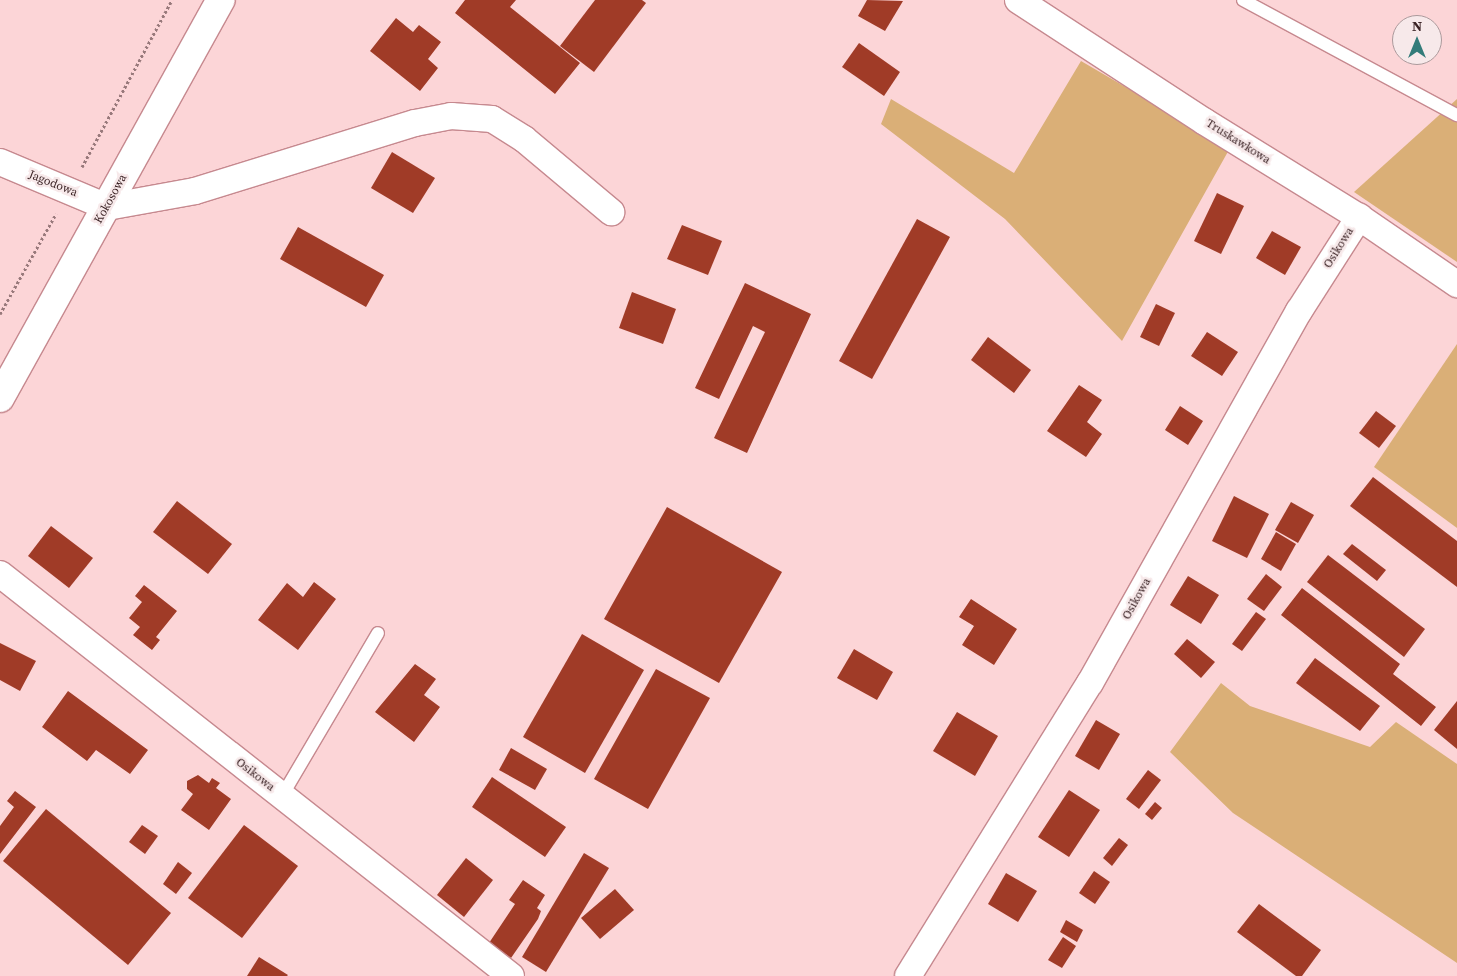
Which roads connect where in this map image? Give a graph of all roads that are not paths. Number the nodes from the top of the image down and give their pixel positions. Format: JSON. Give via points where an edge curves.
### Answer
{"nodes":[{"id":1,"x":221,"y":0,"type":"edge"},
{"id":2,"x":1018,"y":0,"type":"edge"},
{"id":3,"x":1243,"y":0,"type":"edge"},
{"id":4,"x":1457,"y":115,"type":"edge"},
{"id":5,"x":0,"y":162,"type":"edge"},
{"id":6,"x":107,"y":207,"type":"junction"},
{"id":7,"x":611,"y":212,"type":"dead end"},
{"id":8,"x":1359,"y":217,"type":"junction"},
{"id":9,"x":1457,"y":284,"type":"edge"},
{"id":10,"x":0,"y":398,"type":"edge"},
{"id":11,"x":0,"y":574,"type":"edge"},
{"id":12,"x":378,"y":633,"type":"dead end"},
{"id":13,"x":282,"y":796,"type":"junction"},
{"id":14,"x":511,"y":976,"type":"edge"},
{"id":15,"x":908,"y":976,"type":"edge"}],
"edges":[{"from":1,"to":6,"type":"main road","name":"Kokosowa"},
{"from":2,"to":8,"type":"street","name":"Truskawkowa","via":[[1205,122]]},
{"from":3,"to":4,"type":"lane"},
{"from":5,"to":6,"type":"street","name":"Jagodowa"},
{"from":6,"to":7,"type":"street","via":[[195,191],[415,123],[451,116],[492,119],[524,139]]},
{"from":6,"to":10,"type":"main road","name":"Kokosowa"},
{"from":8,"to":9,"type":"street","name":"Truskawkowa"},
{"from":8,"to":15,"type":"street","name":"Osikowa","via":[[1299,311],[1090,683]]},
{"from":11,"to":13,"type":"street","name":"Osikowa"},
{"from":12,"to":13,"type":"lane"},
{"from":13,"to":14,"type":"street","name":"Osikowa"}]}
